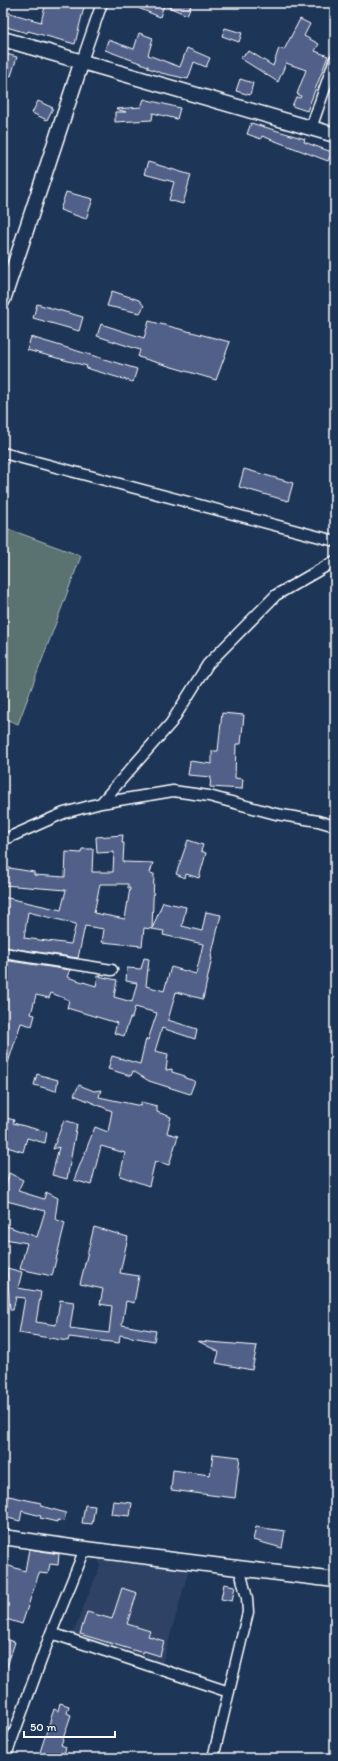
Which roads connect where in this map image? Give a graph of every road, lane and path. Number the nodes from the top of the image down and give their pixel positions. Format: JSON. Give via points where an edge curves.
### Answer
{"nodes":[{"id":1,"x":102,"y":3,"type":"edge"},
{"id":2,"x":3,"y":39,"type":"edge"},
{"id":3,"x":335,"y":59,"type":"edge"},
{"id":4,"x":82,"y":61,"type":"junction"},
{"id":5,"x":311,"y":128,"type":"junction"},
{"id":6,"x":335,"y":135,"type":"edge"},
{"id":7,"x":3,"y":300,"type":"edge"},
{"id":8,"x":3,"y":453,"type":"edge"},
{"id":9,"x":335,"y":542,"type":"edge"},
{"id":10,"x":335,"y":561,"type":"edge"},
{"id":11,"x":101,"y":804,"type":"junction"},
{"id":12,"x":335,"y":826,"type":"edge"},
{"id":13,"x":3,"y":840,"type":"edge"},
{"id":14,"x":3,"y":953,"type":"edge"},
{"id":15,"x":112,"y":970,"type":"dead end"},
{"id":16,"x":3,"y":1537,"type":"edge"},
{"id":17,"x":85,"y":1549,"type":"junction"},
{"id":18,"x":239,"y":1567,"type":"junction"},
{"id":19,"x":335,"y":1580,"type":"edge"},
{"id":20,"x":52,"y":1633,"type":"junction"},
{"id":21,"x":229,"y":1692,"type":"junction"},
{"id":22,"x":216,"y":1747,"type":"junction"},
{"id":23,"x":5,"y":1758,"type":"edge"},
{"id":24,"x":213,"y":1758,"type":"edge"},
{"id":25,"x":221,"y":1758,"type":"edge"}],
"edges":[{"from":1,"to":4,"type":"street"},
{"from":2,"to":4,"type":"street"},
{"from":3,"to":5,"type":"street"},
{"from":4,"to":5,"type":"street"},
{"from":4,"to":7,"type":"street"},
{"from":5,"to":6,"type":"street"},
{"from":8,"to":9,"type":"street"},
{"from":10,"to":11,"type":"street","via":[[276,594],[208,664],[171,723]]},
{"from":11,"to":12,"type":"street","via":[[173,791],[210,796],[276,814]]},
{"from":11,"to":13,"type":"street","via":[[64,813]]},
{"from":14,"to":15,"type":"street"},
{"from":16,"to":17,"type":"street"},
{"from":17,"to":18,"type":"street"},
{"from":17,"to":20,"type":"street"},
{"from":18,"to":19,"type":"street"},
{"from":18,"to":21,"type":"street","via":[[248,1612]]},
{"from":20,"to":21,"type":"street"},
{"from":20,"to":23,"type":"street"},
{"from":21,"to":22,"type":"street"},
{"from":22,"to":24,"type":"street"},
{"from":22,"to":25,"type":"street"}]}
